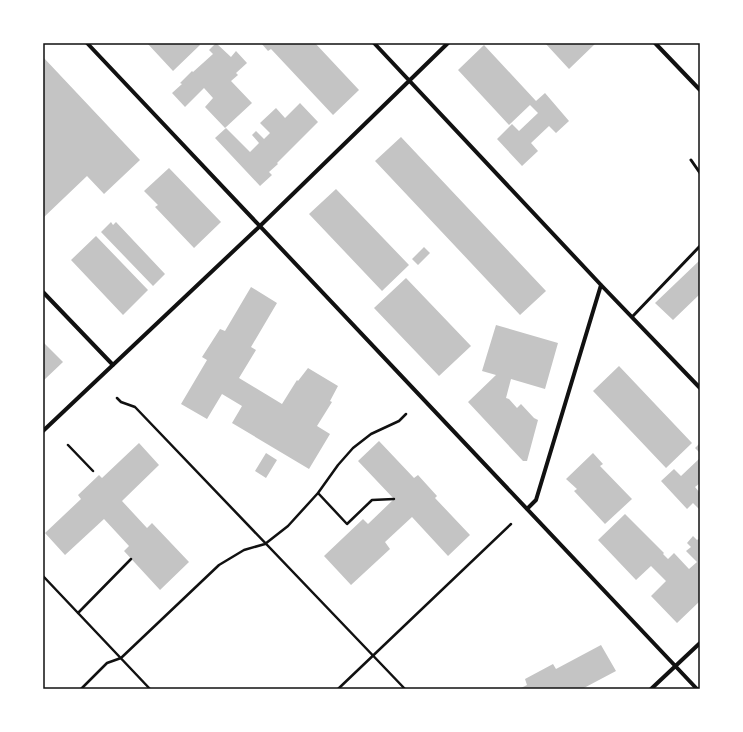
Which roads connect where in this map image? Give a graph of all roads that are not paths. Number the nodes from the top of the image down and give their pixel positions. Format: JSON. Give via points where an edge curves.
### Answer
{"nodes":[{"id":1,"x":87,"y":43,"type":"edge"},
{"id":2,"x":374,"y":43,"type":"edge"},
{"id":3,"x":448,"y":43,"type":"edge"},
{"id":4,"x":655,"y":43,"type":"edge"},
{"id":5,"x":409,"y":80,"type":"junction"},
{"id":6,"x":700,"y":90,"type":"edge"},
{"id":7,"x":691,"y":160,"type":"dead end"},
{"id":8,"x":700,"y":173,"type":"edge"},
{"id":9,"x":260,"y":226,"type":"junction"},
{"id":10,"x":700,"y":246,"type":"edge"},
{"id":11,"x":601,"y":285,"type":"junction"},
{"id":12,"x":43,"y":292,"type":"edge"},
{"id":13,"x":632,"y":317,"type":"junction"},
{"id":14,"x":113,"y":365,"type":"junction"},
{"id":15,"x":700,"y":388,"type":"edge"},
{"id":16,"x":43,"y":431,"type":"edge"},
{"id":17,"x":527,"y":509,"type":"junction"},
{"id":18,"x":700,"y":643,"type":"edge"},
{"id":19,"x":676,"y":666,"type":"junction"},
{"id":20,"x":651,"y":689,"type":"edge"},
{"id":21,"x":697,"y":689,"type":"edge"}],
"edges":[{"from":1,"to":9,"type":"street"},
{"from":2,"to":5,"type":"street"},
{"from":3,"to":5,"type":"street"},
{"from":4,"to":6,"type":"street"},
{"from":5,"to":9,"type":"street"},
{"from":5,"to":11,"type":"street"},
{"from":7,"to":8,"type":"lane"},
{"from":9,"to":14,"type":"street"},
{"from":9,"to":17,"type":"street"},
{"from":10,"to":13,"type":"lane"},
{"from":11,"to":13,"type":"street"},
{"from":11,"to":17,"type":"street","via":[[536,500]]},
{"from":12,"to":14,"type":"street"},
{"from":13,"to":15,"type":"street"},
{"from":14,"to":16,"type":"street"},
{"from":17,"to":19,"type":"street"},
{"from":18,"to":19,"type":"street"},
{"from":19,"to":20,"type":"street"},
{"from":19,"to":21,"type":"street"}]}
